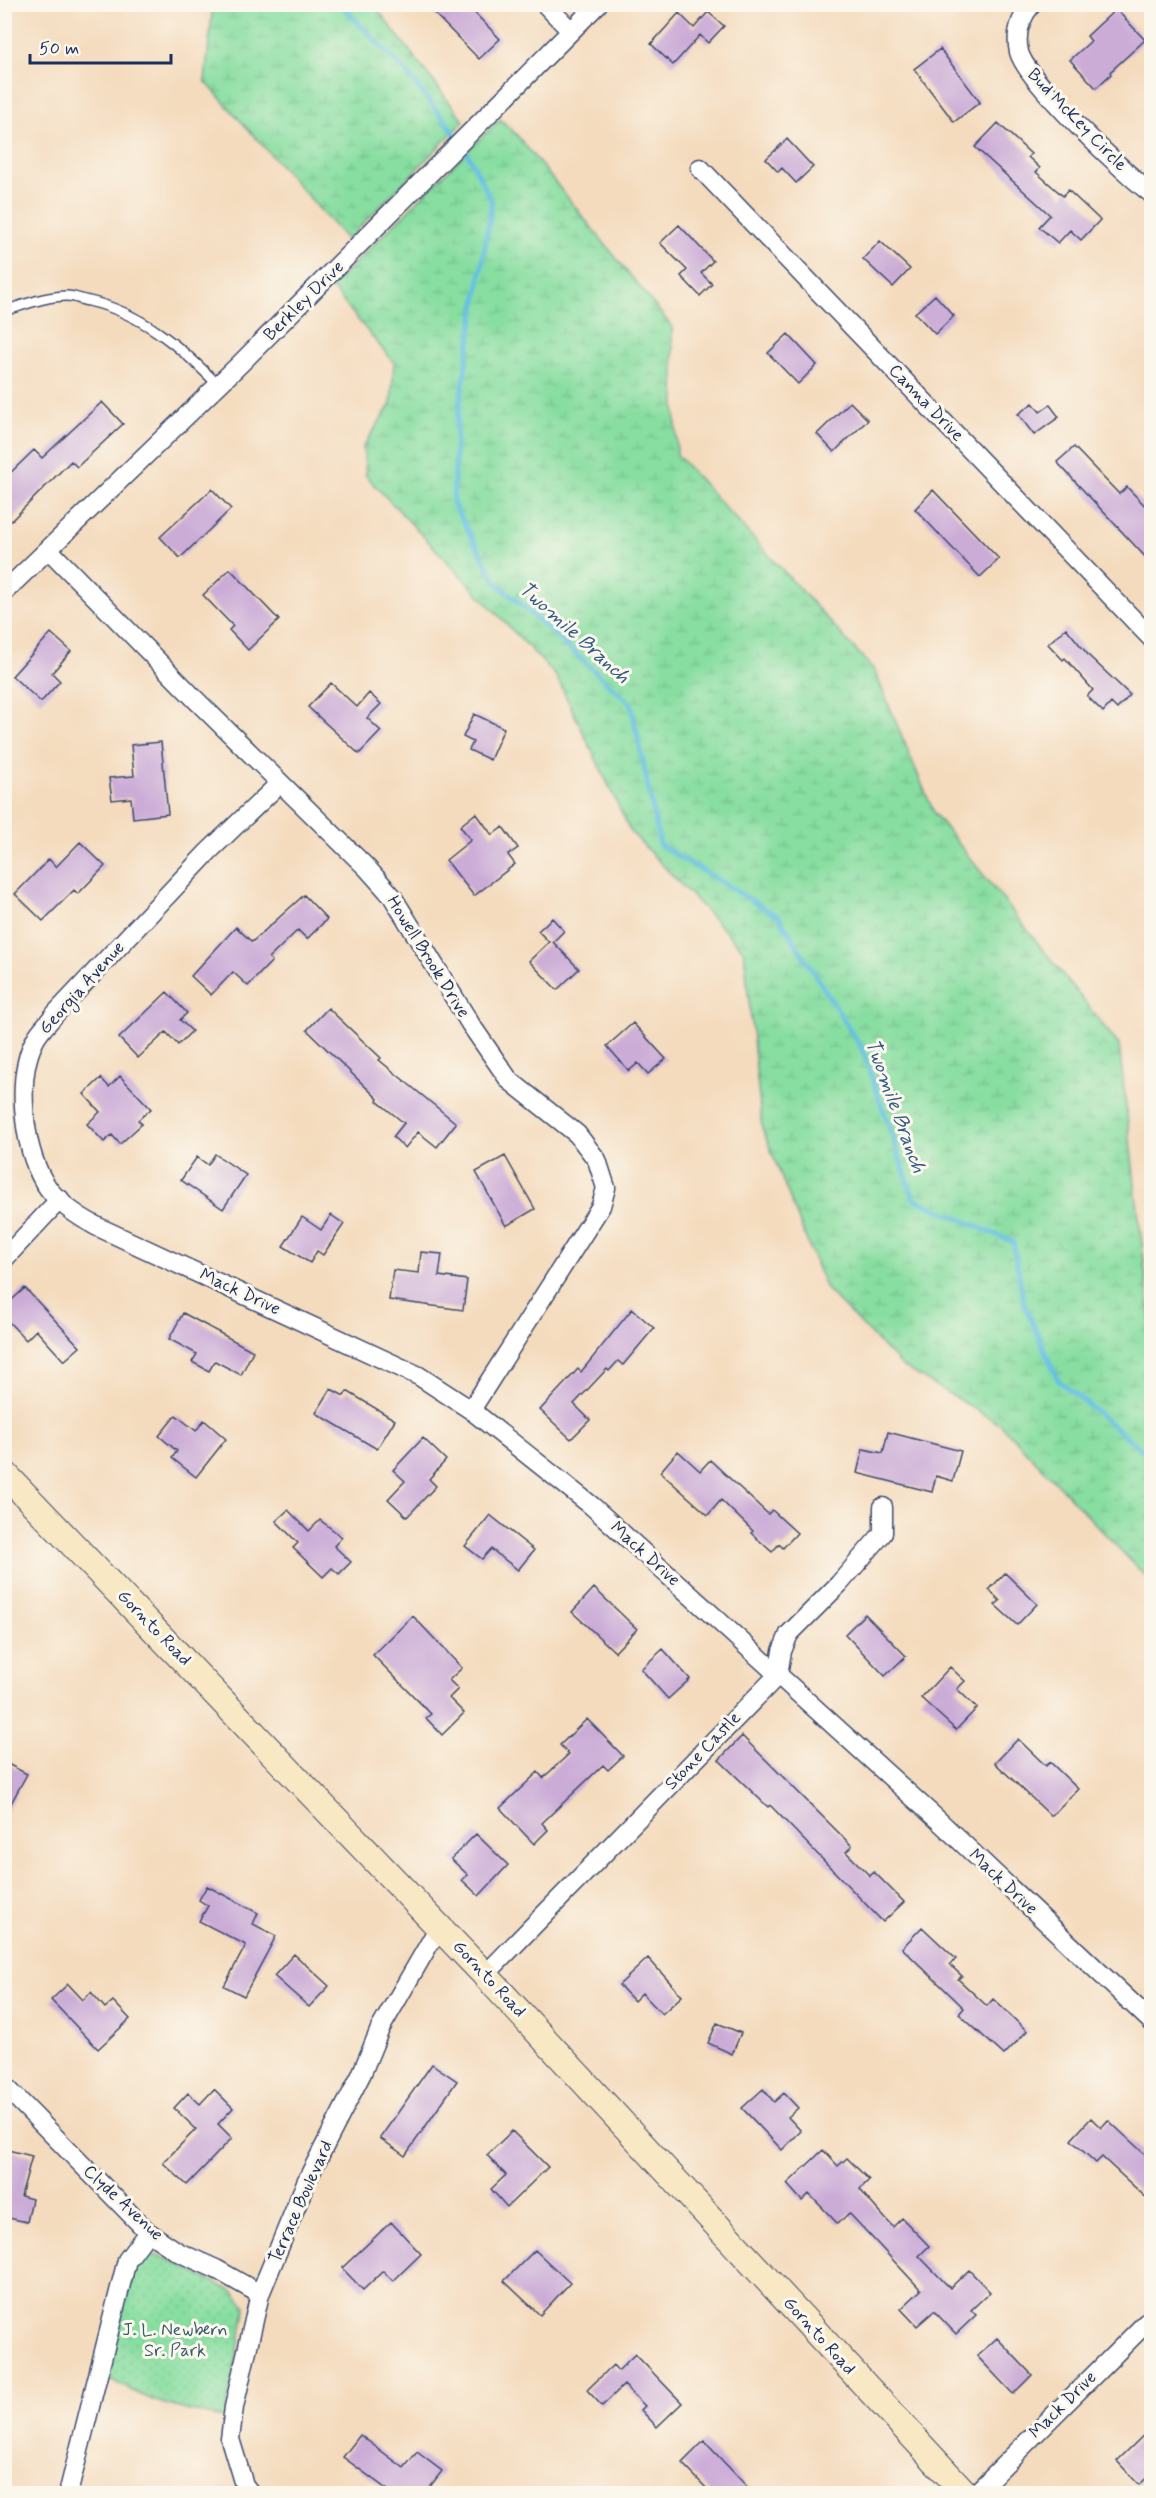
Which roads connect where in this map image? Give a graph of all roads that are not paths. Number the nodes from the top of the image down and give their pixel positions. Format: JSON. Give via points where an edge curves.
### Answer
{"nodes":[{"id":1,"x":545,"y":4,"type":"edge"},
{"id":2,"x":598,"y":4,"type":"edge"},
{"id":3,"x":1032,"y":4,"type":"edge"},
{"id":4,"x":571,"y":31,"type":"junction"},
{"id":5,"x":700,"y":168,"type":"dead end"},
{"id":6,"x":1152,"y":194,"type":"edge"},
{"id":7,"x":4,"y":312,"type":"edge"},
{"id":8,"x":218,"y":385,"type":"junction"},
{"id":9,"x":49,"y":550,"type":"junction"},
{"id":10,"x":4,"y":592,"type":"edge"},
{"id":11,"x":1152,"y":639,"type":"edge"},
{"id":12,"x":280,"y":783,"type":"junction"},
{"id":13,"x":60,"y":1199,"type":"junction"},
{"id":14,"x":4,"y":1259,"type":"edge"},
{"id":15,"x":471,"y":1410,"type":"junction"},
{"id":16,"x":4,"y":1473,"type":"edge"},
{"id":17,"x":883,"y":1507,"type":"dead end"},
{"id":18,"x":778,"y":1675,"type":"junction"},
{"id":19,"x":439,"y":1927,"type":"junction"},
{"id":20,"x":485,"y":1975,"type":"junction"},
{"id":21,"x":1152,"y":2022,"type":"edge"},
{"id":22,"x":4,"y":2085,"type":"edge"},
{"id":23,"x":148,"y":2232,"type":"junction"},
{"id":24,"x":260,"y":2294,"type":"junction"},
{"id":25,"x":1152,"y":2317,"type":"edge"},
{"id":26,"x":68,"y":2493,"type":"edge"},
{"id":27,"x":250,"y":2493,"type":"edge"},
{"id":28,"x":966,"y":2493,"type":"edge"},
{"id":29,"x":975,"y":2493,"type":"edge"}],
"edges":[{"from":1,"to":4,"type":"street"},
{"from":2,"to":4,"type":"street","name":"Berkley Drive"},
{"from":3,"to":6,"type":"street","name":"Bud McKey Circle","via":[[1019,27],[1019,51],[1025,66],[1077,124]]},
{"from":4,"to":8,"type":"street","name":"Berkley Drive"},
{"from":5,"to":11,"type":"street","name":"Canna Drive"},
{"from":7,"to":8,"type":"lane","via":[[68,296],[101,304],[144,322],[185,351]]},
{"from":8,"to":9,"type":"street","name":"Berkley Drive"},
{"from":9,"to":10,"type":"street","name":"Berkley Drive"},
{"from":9,"to":12,"type":"street","name":"Howell Brook Drive"},
{"from":12,"to":13,"type":"street","name":"Georgia Avenue","via":[[208,852],[36,1038],[24,1091],[26,1122],[32,1157],[45,1183]]},
{"from":12,"to":15,"type":"street","name":"Howell Brook Drive","via":[[392,896],[509,1080],[577,1134],[603,1175],[606,1188],[601,1206]]},
{"from":13,"to":14,"type":"street"},
{"from":13,"to":15,"type":"street","name":"Mack Drive","via":[[70,1212],[96,1226],[420,1376]]},
{"from":15,"to":18,"type":"street","name":"Mack Drive","via":[[592,1506]]},
{"from":16,"to":19,"type":"main road","name":"Gornto Road"},
{"from":17,"to":18,"type":"street","via":[[883,1533],[789,1634]]},
{"from":18,"to":20,"type":"street","name":"Stone Castle"},
{"from":18,"to":21,"type":"street","name":"Mack Drive"},
{"from":19,"to":20,"type":"main road","name":"Gornto Road"},
{"from":19,"to":24,"type":"street","name":"Terrace Boulevard","via":[[380,2029],[307,2180]]},
{"from":20,"to":28,"type":"main road","name":"Gornto Road"},
{"from":22,"to":23,"type":"street","name":"Clyde Avenue"},
{"from":23,"to":24,"type":"street","name":"Clyde Avenue"},
{"from":23,"to":26,"type":"street","via":[[127,2260]]},
{"from":24,"to":27,"type":"street","name":"Terrace Boulevard","via":[[230,2439]]},
{"from":25,"to":29,"type":"street","name":"Mack Drive"}]}
